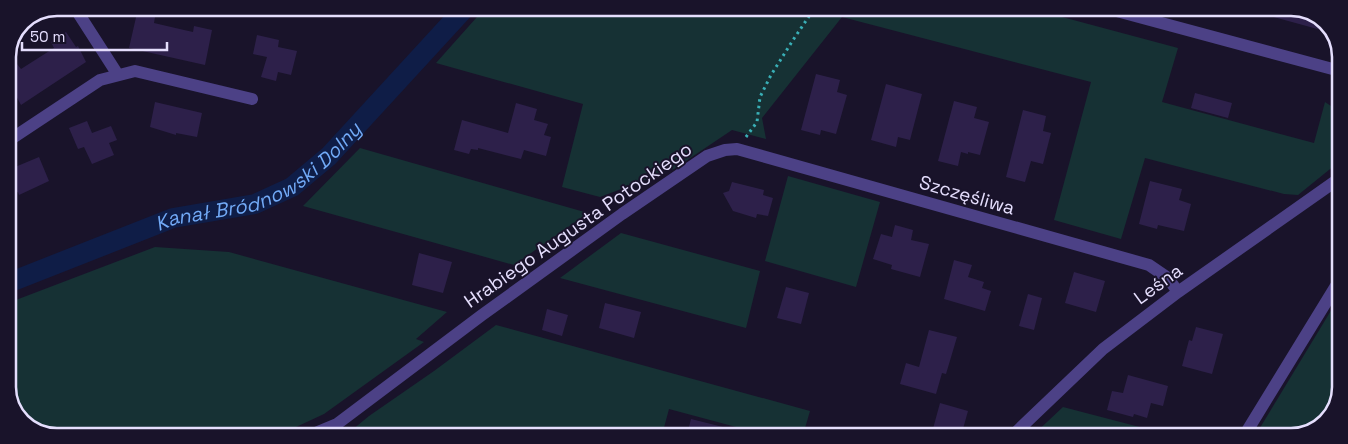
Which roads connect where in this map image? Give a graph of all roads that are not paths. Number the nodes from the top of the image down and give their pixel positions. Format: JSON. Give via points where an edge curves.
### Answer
{"nodes":[{"id":1,"x":80,"y":16,"type":"edge"},
{"id":2,"x":1135,"y":16,"type":"edge"},
{"id":3,"x":1332,"y":69,"type":"edge"},
{"id":4,"x":118,"y":75,"type":"junction"},
{"id":5,"x":252,"y":99,"type":"dead end"},
{"id":6,"x":16,"y":136,"type":"edge"},
{"id":7,"x":737,"y":149,"type":"joint"},
{"id":8,"x":1332,"y":184,"type":"edge"},
{"id":9,"x":1178,"y":292,"type":"junction"},
{"id":10,"x":1332,"y":292,"type":"edge"},
{"id":11,"x":327,"y":428,"type":"edge"},
{"id":12,"x":1020,"y":428,"type":"edge"},
{"id":13,"x":1249,"y":428,"type":"edge"}],
"edges":[{"from":1,"to":4,"type":"street"},
{"from":2,"to":3,"type":"street"},
{"from":4,"to":5,"type":"street","via":[[135,71]]},
{"from":4,"to":6,"type":"street","via":[[100,80]]},
{"from":7,"to":9,"type":"street","name":"Szczęśliwa","via":[[1149,265],[1168,278]]},
{"from":7,"to":11,"type":"street","name":"Hrabiego Augusta Potockiego","via":[[707,156]]},
{"from":8,"to":9,"type":"street","name":"Leśna"},
{"from":9,"to":12,"type":"street","name":"Leśna","via":[[1103,349]]},
{"from":10,"to":13,"type":"street"}]}
